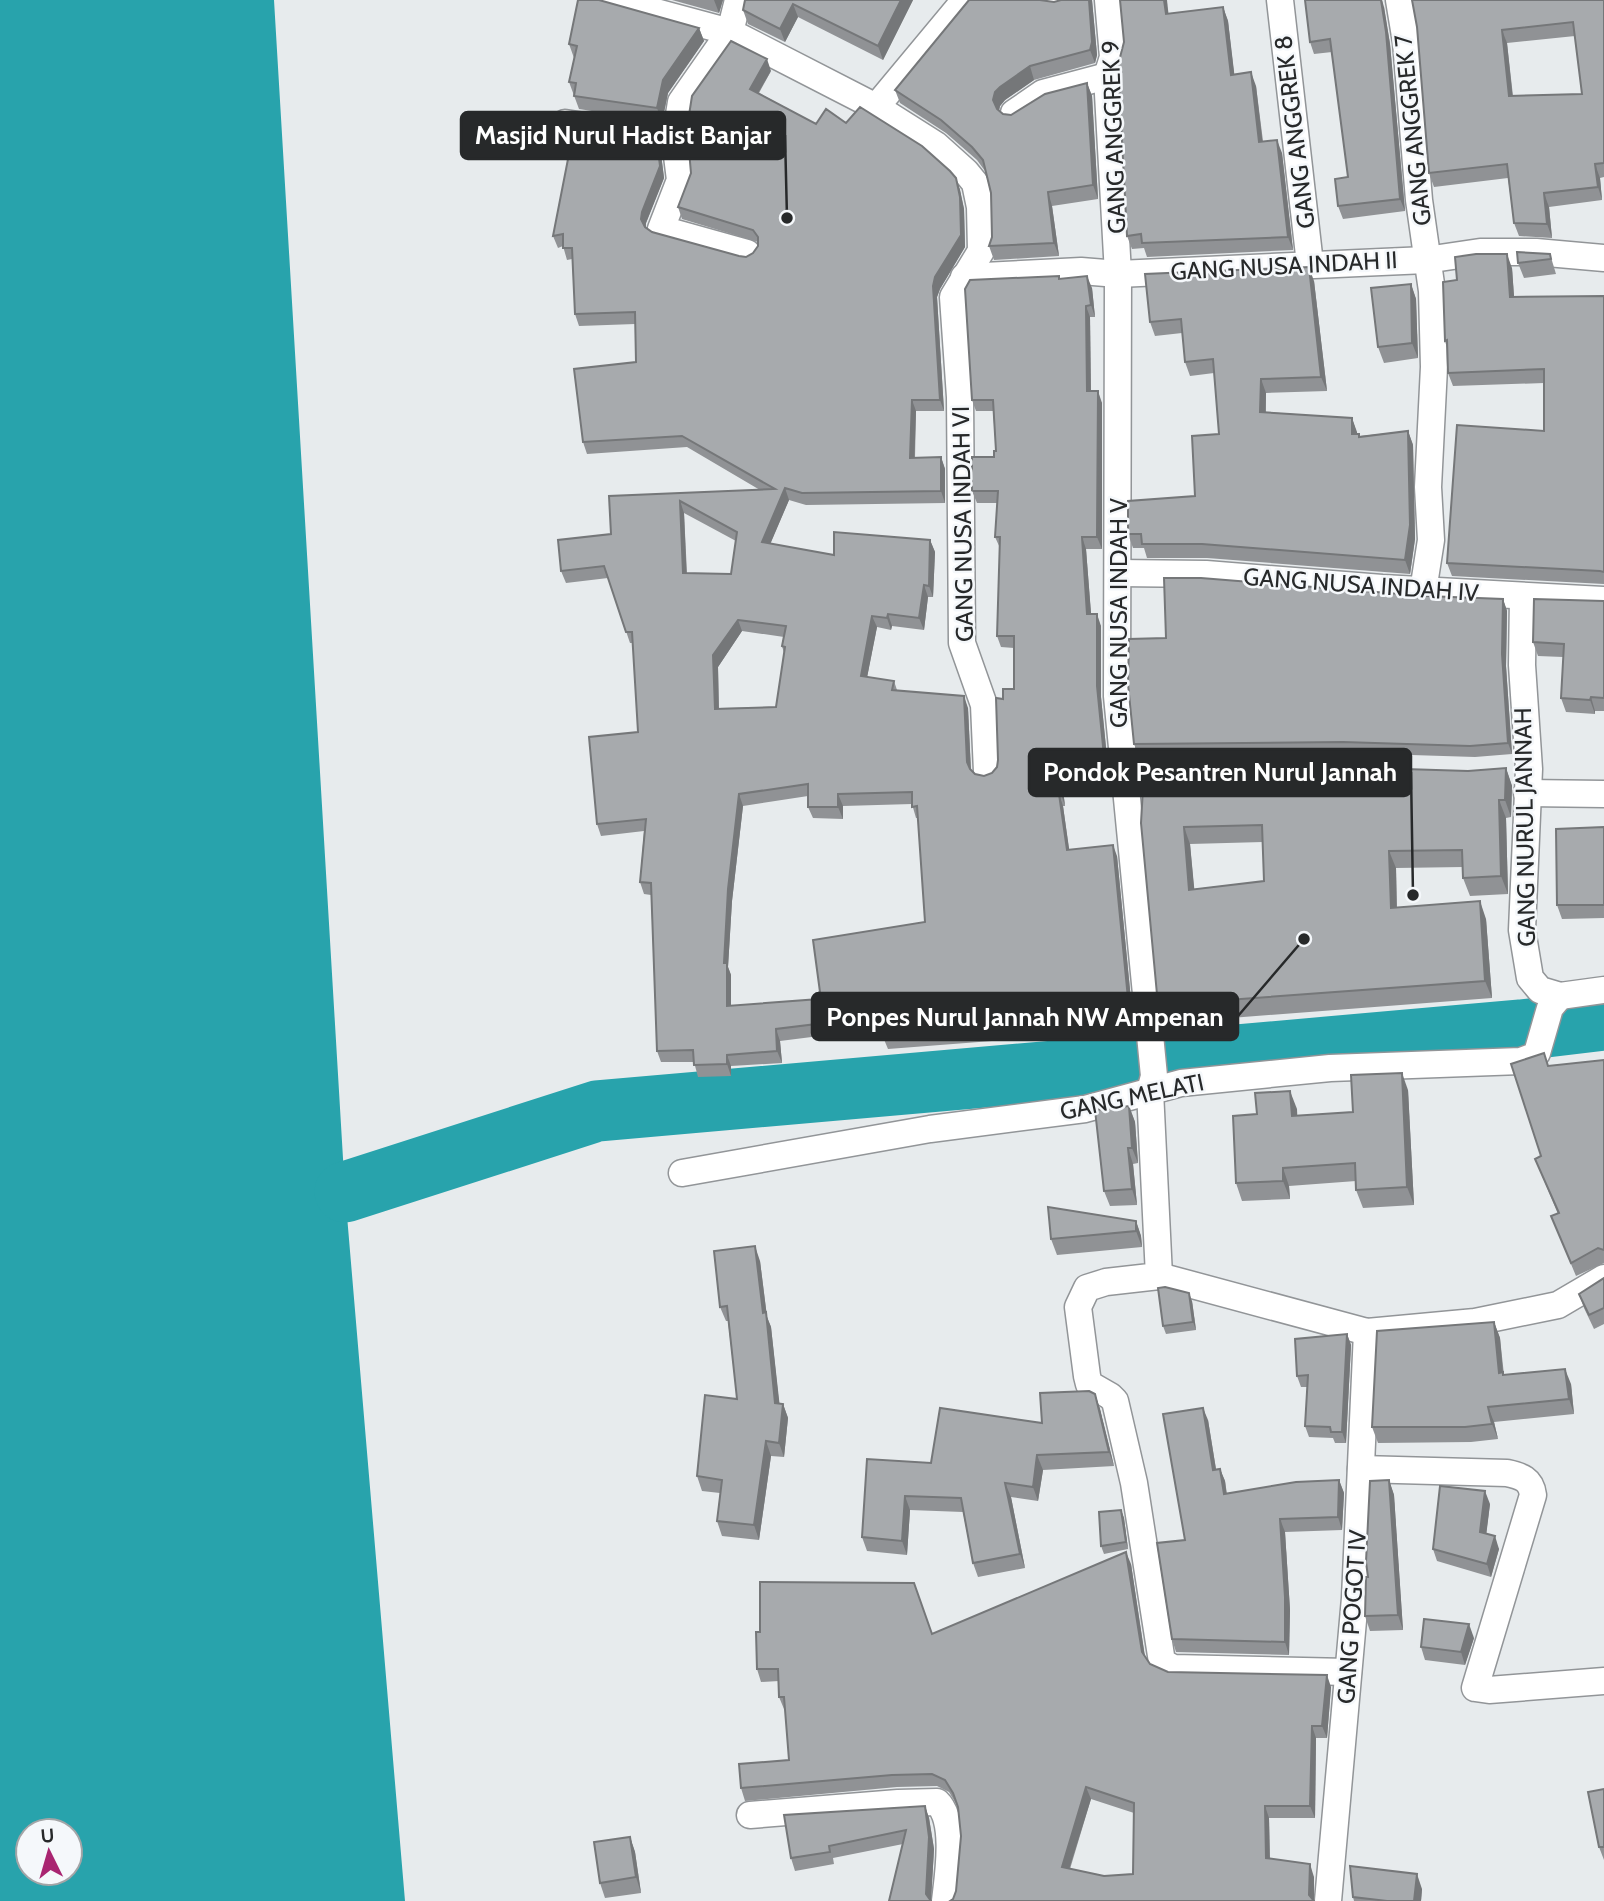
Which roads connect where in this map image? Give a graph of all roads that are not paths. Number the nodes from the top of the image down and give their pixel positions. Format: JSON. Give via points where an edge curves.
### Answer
{"nodes":[{"id":1,"x":611,"y":0,"type":"edge"},
{"id":2,"x":738,"y":0,"type":"edge"},
{"id":3,"x":965,"y":0,"type":"edge"},
{"id":4,"x":1108,"y":0,"type":"edge"},
{"id":5,"x":1280,"y":0,"type":"edge"},
{"id":6,"x":1399,"y":0,"type":"edge"},
{"id":7,"x":730,"y":32,"type":"junction"},
{"id":8,"x":1107,"y":76,"type":"junction"},
{"id":9,"x":876,"y":107,"type":"junction"},
{"id":10,"x":1014,"y":113,"type":"edge"},
{"id":11,"x":565,"y":122,"type":"dead end"},
{"id":12,"x":675,"y":140,"type":"junction"},
{"id":13,"x":747,"y":253,"type":"edge"},
{"id":14,"x":1604,"y":258,"type":"edge"},
{"id":15,"x":1426,"y":260,"type":"junction"},
{"id":16,"x":1310,"y":264,"type":"junction"},
{"id":17,"x":1118,"y":274,"type":"junction"},
{"id":18,"x":964,"y":277,"type":"junction"},
{"id":19,"x":1118,"y":573,"type":"junction"},
{"id":20,"x":1423,"y":590,"type":"junction"},
{"id":21,"x":1523,"y":597,"type":"junction"},
{"id":22,"x":1604,"y":600,"type":"edge"},
{"id":23,"x":987,"y":772,"type":"edge"},
{"id":24,"x":1123,"y":772,"type":"junction"},
{"id":25,"x":1149,"y":772,"type":"edge"},
{"id":26,"x":1521,"y":777,"type":"junction"},
{"id":27,"x":1604,"y":794,"type":"edge"},
{"id":28,"x":1604,"y":990,"type":"edge"},
{"id":29,"x":1555,"y":1002,"type":"junction"},
{"id":30,"x":1152,"y":1084,"type":"junction"},
{"id":31,"x":682,"y":1173,"type":"dead end"},
{"id":32,"x":1160,"y":1276,"type":"junction"},
{"id":33,"x":1604,"y":1278,"type":"edge"},
{"id":34,"x":1367,"y":1332,"type":"junction"},
{"id":35,"x":1361,"y":1469,"type":"junction"},
{"id":36,"x":1348,"y":1672,"type":"junction"},
{"id":37,"x":1604,"y":1681,"type":"edge"},
{"id":38,"x":750,"y":1815,"type":"dead end"},
{"id":39,"x":945,"y":1901,"type":"edge"},
{"id":40,"x":1328,"y":1901,"type":"edge"}],
"edges":[{"from":1,"to":7,"type":"street","name":"GANG NUSA INDAH VI"},
{"from":2,"to":7,"type":"street"},
{"from":3,"to":9,"type":"street"},
{"from":4,"to":8,"type":"street","name":"GANG ANGGREK 9","via":[[1113,57]]},
{"from":5,"to":16,"type":"street","name":"GANG ANGGREK 8"},
{"from":6,"to":15,"type":"street","name":"GANG ANGGREK 7"},
{"from":7,"to":9,"type":"street","name":"GANG NUSA INDAH VI"},
{"from":7,"to":12,"type":"street","via":[[681,102]]},
{"from":8,"to":10,"type":"street","via":[[1044,93]]},
{"from":8,"to":17,"type":"street","name":"GANG ANGGREK 9"},
{"from":9,"to":18,"type":"street","name":"GANG NUSA INDAH VI","via":[[936,145],[975,183],[981,251]]},
{"from":11,"to":12,"type":"street"},
{"from":12,"to":13,"type":"street","via":[[680,180],[661,229]]},
{"from":14,"to":15,"type":"street","name":"GANG NUSA INDAH II","via":[[1480,252]]},
{"from":15,"to":16,"type":"street","name":"GANG NUSA INDAH II"},
{"from":15,"to":20,"type":"street","name":"GANG ANGGREK 7","via":[[1432,290],[1434,367],[1431,540]]},
{"from":16,"to":17,"type":"street","name":"GANG NUSA INDAH II"},
{"from":17,"to":18,"type":"street","name":"GANG NUSA INDAH II","via":[[1081,271]]},
{"from":17,"to":19,"type":"street","name":"GANG NUSA INDAH V"},
{"from":18,"to":23,"type":"street","name":"GANG NUSA INDAH VI","via":[[953,297],[960,397],[962,643],[984,705]]},
{"from":19,"to":20,"type":"street","name":"GANG NUSA INDAH IV","via":[[1206,574]]},
{"from":19,"to":24,"type":"street","name":"GANG NUSA INDAH V","via":[[1117,696]]},
{"from":20,"to":21,"type":"street","name":"GANG NUSA INDAH IV"},
{"from":21,"to":22,"type":"street","name":"GANG NUSA INDAH IV"},
{"from":21,"to":26,"type":"street","name":"GANG NURUL JANNAH"},
{"from":24,"to":25,"type":"street"},
{"from":24,"to":30,"type":"street","name":"GANG NUSA INDAH V"},
{"from":26,"to":27,"type":"street"},
{"from":26,"to":29,"type":"street","name":"GANG NURUL JANNAH","via":[[1522,930],[1530,978]]},
{"from":28,"to":29,"type":"street"},
{"from":29,"to":30,"type":"street","name":"GANG MELATI","via":[[1537,1053],[1521,1061],[1330,1068]]},
{"from":30,"to":31,"type":"street","name":"GANG MELATI","via":[[1085,1109],[930,1129]]},
{"from":30,"to":32,"type":"street","name":"GANG NUSA INDAH V"},
{"from":32,"to":34,"type":"street"},
{"from":32,"to":36,"type":"street","via":[[1087,1288],[1078,1307],[1089,1384],[1115,1401],[1134,1483],[1162,1662],[1173,1668]]},
{"from":33,"to":34,"type":"street","via":[[1559,1305],[1475,1322]]},
{"from":34,"to":35,"type":"street","name":"GANG POGOT IV"},
{"from":35,"to":36,"type":"street","name":"GANG POGOT IV"},
{"from":35,"to":37,"type":"street","via":[[1521,1475],[1532,1495],[1475,1688]]},
{"from":36,"to":40,"type":"street","name":"GANG POGOT IV"},
{"from":38,"to":39,"type":"street","via":[[937,1802],[946,1815],[950,1861]]}]}
